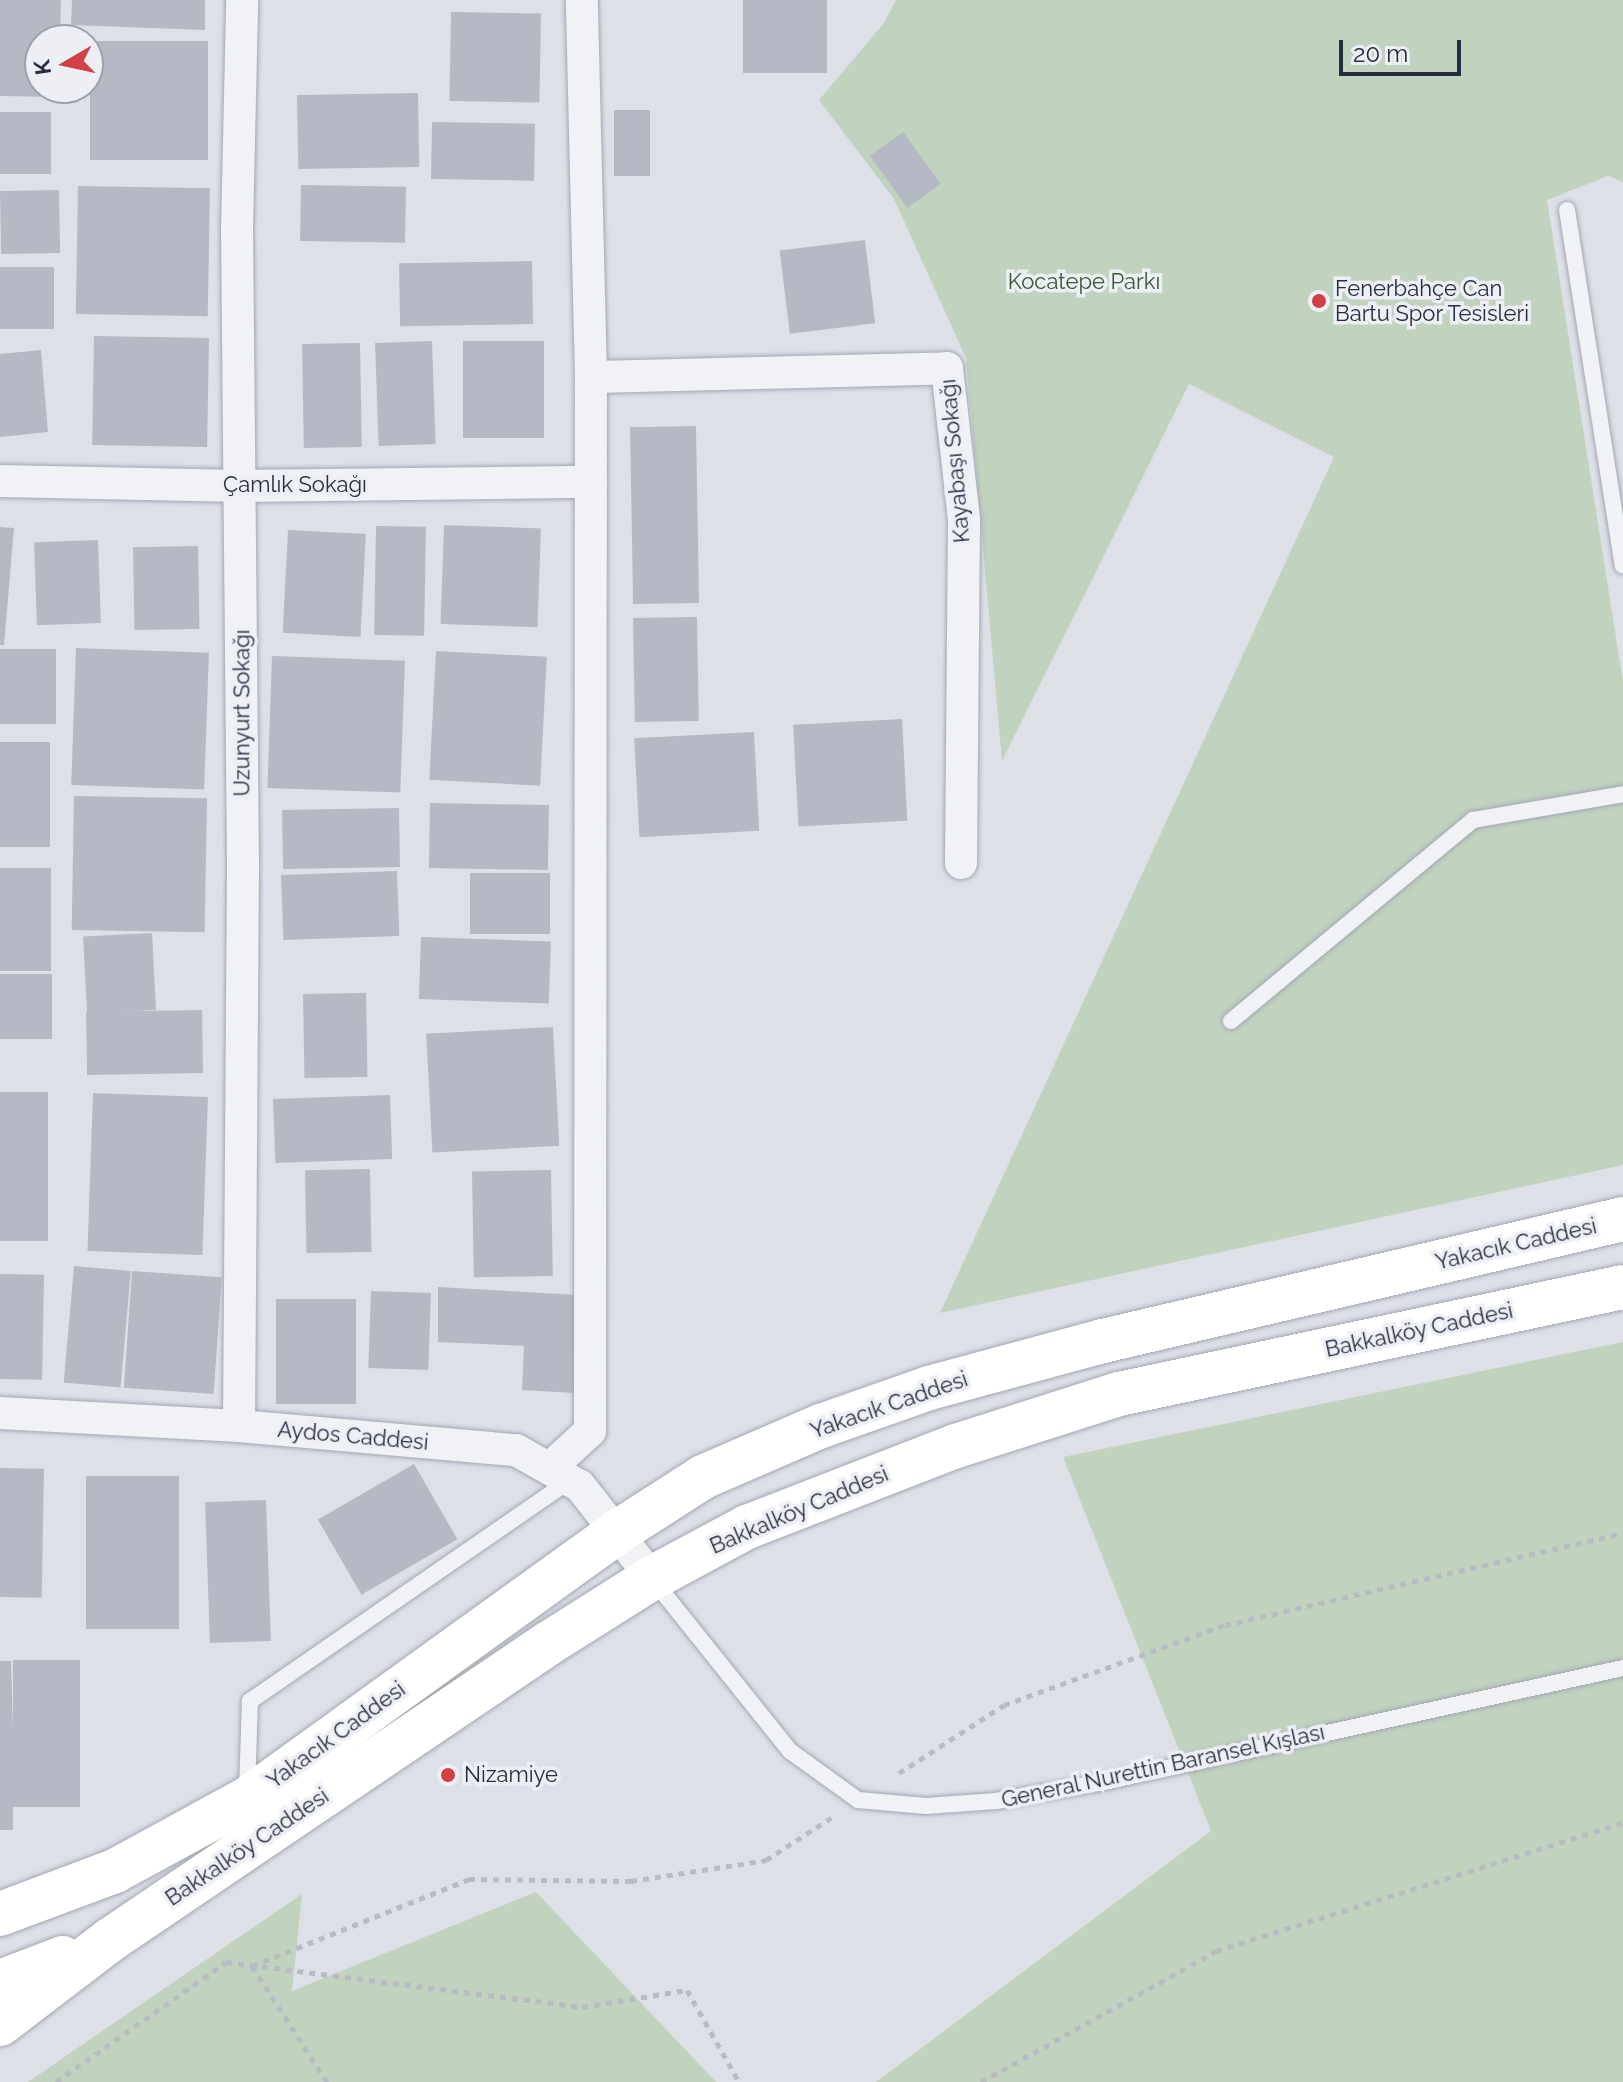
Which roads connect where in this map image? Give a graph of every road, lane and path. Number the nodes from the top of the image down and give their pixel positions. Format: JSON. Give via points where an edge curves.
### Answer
{"nodes":[{"id":1,"x":242,"y":0,"type":"edge"},
{"id":2,"x":582,"y":0,"type":"edge"},
{"id":3,"x":1567,"y":210,"type":"dead end"},
{"id":4,"x":591,"y":377,"type":"junction"},
{"id":5,"x":0,"y":481,"type":"edge"},
{"id":6,"x":591,"y":482,"type":"junction"},
{"id":7,"x":241,"y":486,"type":"junction"},
{"id":8,"x":1623,"y":566,"type":"edge"},
{"id":9,"x":1623,"y":794,"type":"edge"},
{"id":10,"x":961,"y":863,"type":"dead end"},
{"id":11,"x":1231,"y":1021,"type":"dead end"},
{"id":12,"x":1623,"y":1219,"type":"edge"},
{"id":13,"x":1623,"y":1287,"type":"edge"},
{"id":14,"x":0,"y":1413,"type":"edge"},
{"id":15,"x":239,"y":1426,"type":"junction"},
{"id":16,"x":561,"y":1473,"type":"junction"},
{"id":17,"x":619,"y":1531,"type":"junction"},
{"id":18,"x":1623,"y":1533,"type":"edge"},
{"id":19,"x":652,"y":1578,"type":"junction"},
{"id":20,"x":1623,"y":1668,"type":"edge"},
{"id":21,"x":247,"y":1799,"type":"junction"},
{"id":22,"x":858,"y":1800,"type":"junction"},
{"id":23,"x":1623,"y":1823,"type":"edge"},
{"id":24,"x":0,"y":1914,"type":"edge"},
{"id":25,"x":110,"y":1940,"type":"junction"},
{"id":26,"x":252,"y":1966,"type":"junction"},
{"id":27,"x":0,"y":1982,"type":"edge"},
{"id":28,"x":0,"y":2024,"type":"edge"},
{"id":29,"x":56,"y":2082,"type":"edge"},
{"id":30,"x":327,"y":2082,"type":"edge"},
{"id":31,"x":739,"y":2082,"type":"edge"},
{"id":32,"x":981,"y":2082,"type":"edge"}],
"edges":[{"from":1,"to":7,"type":"street","name":"Uzunyurt Sokağı","via":[[237,229]]},
{"from":2,"to":4,"type":"street"},
{"from":3,"to":8,"type":"lane"},
{"from":4,"to":6,"type":"street"},
{"from":4,"to":10,"type":"street","name":"Kayabaşı Sokağı","via":[[947,368],[964,520]]},
{"from":5,"to":7,"type":"street","name":"Çamlık Sokağı"},
{"from":6,"to":7,"type":"street","name":"Çamlık Sokağı"},
{"from":6,"to":16,"type":"street","via":[[590,1431]]},
{"from":7,"to":15,"type":"street","name":"Uzunyurt Sokağı"},
{"from":9,"to":11,"type":"lane","via":[[1473,820]]},
{"from":12,"to":17,"type":"main road","name":"Yakacık Caddesi","via":[[1103,1341],[929,1388],[821,1426],[703,1477]]},
{"from":13,"to":19,"type":"main road","name":"Bakkalköy Caddesi","via":[[1119,1394],[956,1446],[761,1522]]},
{"from":14,"to":15,"type":"street","name":"Aydos Caddesi"},
{"from":15,"to":16,"type":"street","name":"Aydos Caddesi","via":[[516,1450]]},
{"from":16,"to":17,"type":"street","name":"Aydos Caddesi"},
{"from":16,"to":21,"type":"lane","name":"Yakacık Caddesi","via":[[250,1701]]},
{"from":17,"to":19,"type":"street","name":"Aydos Caddesi"},
{"from":17,"to":21,"type":"main road","name":"Yakacık Caddesi"},
{"from":18,"to":22,"type":"path","via":[[1225,1625],[1004,1705]]},
{"from":19,"to":22,"type":"lane","via":[[790,1751]]},
{"from":19,"to":25,"type":"main road","name":"Bakkalköy Caddesi"},
{"from":20,"to":22,"type":"lane","name":"General Nurettin Baransel Kışlası","via":[[996,1801],[926,1806]]},
{"from":21,"to":24,"type":"main road","name":"Yakacık Caddesi","via":[[115,1871]]},
{"from":22,"to":26,"type":"path","via":[[766,1860],[631,1881],[469,1879]]},
{"from":23,"to":32,"type":"path","via":[[1216,1951]]},
{"from":25,"to":27,"type":"main road"},
{"from":25,"to":28,"type":"main road","name":"Bakkalköy Caddesi"},
{"from":26,"to":29,"type":"path","via":[[226,1962]]},
{"from":26,"to":30,"type":"path"},
{"from":26,"to":31,"type":"path","via":[[582,2007],[687,1990]]}]}
